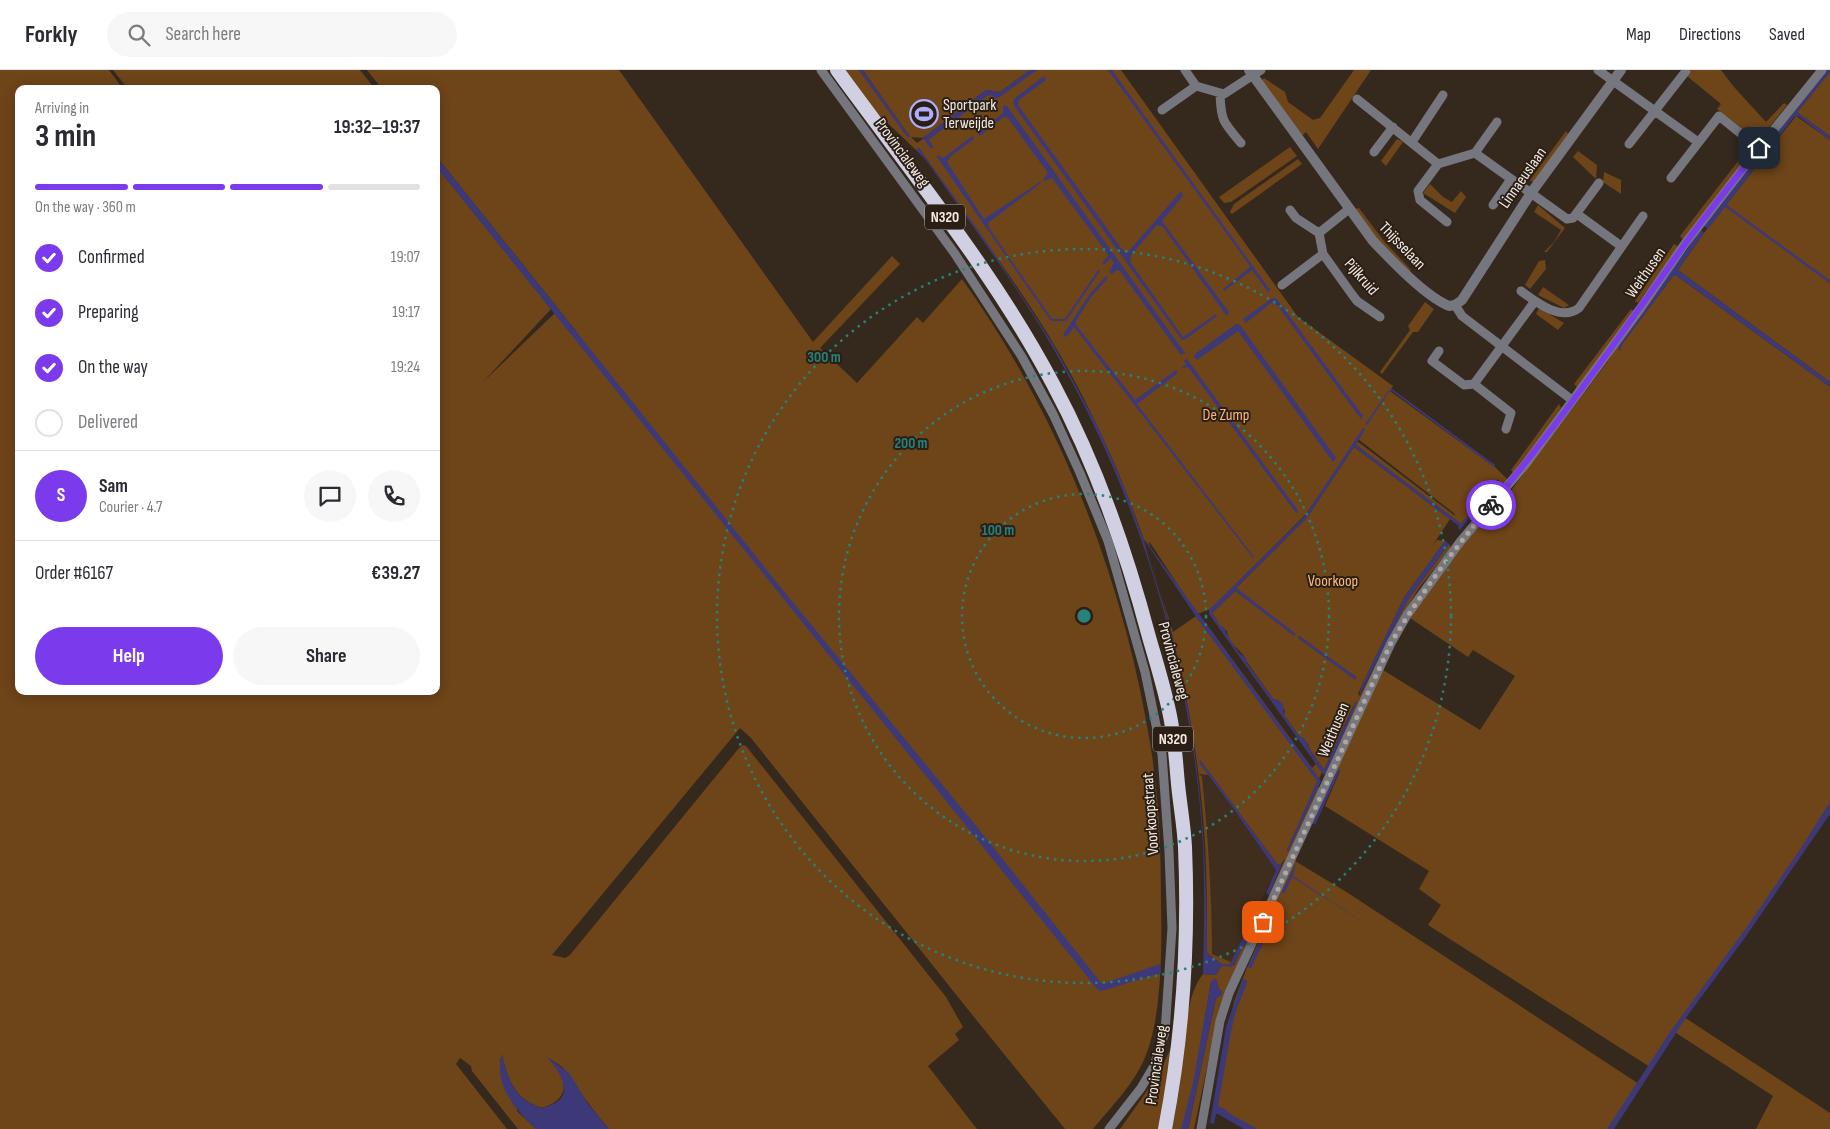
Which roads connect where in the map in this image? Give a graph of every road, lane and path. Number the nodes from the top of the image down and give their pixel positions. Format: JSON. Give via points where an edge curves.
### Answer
{"nodes":[{"id":1,"x":821,"y":70,"type":"edge"},
{"id":2,"x":837,"y":70,"type":"edge"},
{"id":3,"x":1185,"y":70,"type":"edge"},
{"id":4,"x":1598,"y":70,"type":"edge"},
{"id":5,"x":1621,"y":70,"type":"edge"},
{"id":6,"x":1822,"y":70,"type":"edge"},
{"id":7,"x":1686,"y":71,"type":"edge"},
{"id":8,"x":1254,"y":72,"type":"edge"},
{"id":9,"x":1613,"y":80,"type":"junction"},
{"id":10,"x":1196,"y":86,"type":"junction"},
{"id":11,"x":1220,"y":94,"type":"junction"},
{"id":12,"x":1443,"y":95,"type":"dead end"},
{"id":13,"x":1357,"y":99,"type":"dead end"},
{"id":14,"x":1162,"y":110,"type":"dead end"},
{"id":15,"x":1656,"y":111,"type":"junction"},
{"id":16,"x":1497,"y":122,"type":"dead end"},
{"id":17,"x":1393,"y":127,"type":"junction"},
{"id":18,"x":1750,"y":141,"type":"dead end"},
{"id":19,"x":1412,"y":142,"type":"junction"},
{"id":20,"x":1698,"y":142,"type":"junction"},
{"id":21,"x":1241,"y":143,"type":"dead end"},
{"id":22,"x":1629,"y":144,"type":"dead end"},
{"id":23,"x":1374,"y":152,"type":"dead end"},
{"id":24,"x":1475,"y":153,"type":"junction"},
{"id":25,"x":1438,"y":164,"type":"junction"},
{"id":26,"x":1671,"y":178,"type":"dead end"},
{"id":27,"x":1511,"y":179,"type":"junction"},
{"id":28,"x":1599,"y":184,"type":"dead end"},
{"id":29,"x":1530,"y":193,"type":"junction"},
{"id":30,"x":1493,"y":205,"type":"dead end"},
{"id":31,"x":1349,"y":209,"type":"junction"},
{"id":32,"x":1290,"y":210,"type":"dead end"},
{"id":33,"x":1576,"y":214,"type":"junction"},
{"id":34,"x":1643,"y":216,"type":"dead end"},
{"id":35,"x":1447,"y":222,"type":"dead end"},
{"id":36,"x":1319,"y":233,"type":"junction"},
{"id":37,"x":1621,"y":246,"type":"junction"},
{"id":38,"x":1323,"y":254,"type":"junction"},
{"id":39,"x":1282,"y":285,"type":"dead end"},
{"id":40,"x":1521,"y":291,"type":"dead end"},
{"id":41,"x":1536,"y":301,"type":"junction"},
{"id":42,"x":1455,"y":306,"type":"junction"},
{"id":43,"x":1380,"y":317,"type":"dead end"},
{"id":44,"x":1502,"y":347,"type":"junction"},
{"id":45,"x":1439,"y":351,"type":"dead end"},
{"id":46,"x":1036,"y":383,"type":"joint"},
{"id":47,"x":1474,"y":384,"type":"junction"},
{"id":48,"x":1572,"y":400,"type":"junction"},
{"id":49,"x":1506,"y":429,"type":"dead end"},
{"id":50,"x":1108,"y":1129,"type":"edge"},
{"id":51,"x":1165,"y":1129,"type":"edge"},
{"id":52,"x":1201,"y":1129,"type":"edge"}],
"edges":[{"from":1,"to":46,"type":"street","name":"Provincialeweg","via":[[955,254]]},
{"from":2,"to":51,"type":"highway","name":"Provincialeweg","number":"N320","via":[[978,263],[1045,369],[1088,455],[1120,538],[1171,721],[1185,845],[1182,1014]]},
{"from":3,"to":10,"type":"street"},
{"from":4,"to":9,"type":"street"},
{"from":5,"to":9,"type":"street","name":"Linnaeuslaan"},
{"from":6,"to":48,"type":"street","name":"Weithusen","via":[[1684,245]]},
{"from":7,"to":15,"type":"street"},
{"from":8,"to":11,"type":"street","via":[[1228,92]]},
{"from":8,"to":31,"type":"street","name":"Thijsselaan"},
{"from":9,"to":15,"type":"street"},
{"from":9,"to":29,"type":"street","name":"Linnaeuslaan"},
{"from":10,"to":11,"type":"street"},
{"from":10,"to":14,"type":"street"},
{"from":11,"to":21,"type":"street","via":[[1222,121]]},
{"from":12,"to":19,"type":"street"},
{"from":13,"to":17,"type":"street"},
{"from":15,"to":20,"type":"street"},
{"from":15,"to":22,"type":"street"},
{"from":16,"to":24,"type":"street"},
{"from":17,"to":19,"type":"street"},
{"from":17,"to":23,"type":"street"},
{"from":18,"to":20,"type":"street","via":[[1719,116]]},
{"from":19,"to":25,"type":"street"},
{"from":20,"to":26,"type":"street"},
{"from":24,"to":25,"type":"street"},
{"from":24,"to":27,"type":"street"},
{"from":25,"to":35,"type":"street","via":[[1418,191],[1420,200]]},
{"from":27,"to":29,"type":"street"},
{"from":27,"to":30,"type":"street"},
{"from":28,"to":33,"type":"street"},
{"from":29,"to":33,"type":"street","via":[[1567,219]]},
{"from":29,"to":42,"type":"street","name":"Linnaeuslaan","via":[[1462,300]]},
{"from":31,"to":36,"type":"street"},
{"from":31,"to":42,"type":"street","name":"Thijsselaan","via":[[1392,261],[1447,306]]},
{"from":32,"to":36,"type":"street","via":[[1296,218]]},
{"from":33,"to":37,"type":"street"},
{"from":34,"to":37,"type":"street"},
{"from":36,"to":38,"type":"street","name":"Pijlkruid"},
{"from":37,"to":41,"type":"street","via":[[1573,313],[1566,314]]},
{"from":38,"to":39,"type":"street","name":"Pijlkruid"},
{"from":38,"to":43,"type":"street","name":"Pijlkruid","via":[[1357,301]]},
{"from":40,"to":41,"type":"street"},
{"from":41,"to":44,"type":"street"},
{"from":42,"to":44,"type":"street","name":"Thijsselaan","via":[[1462,316]]},
{"from":44,"to":47,"type":"street"},
{"from":44,"to":48,"type":"street","name":"Thijsselaan"},
{"from":45,"to":47,"type":"street","via":[[1432,361],[1464,385]]},
{"from":46,"to":50,"type":"street","name":"Voorkoopstraat","via":[[1080,473],[1108,541],[1145,672],[1162,754],[1172,928],[1165,1032],[1154,1066]]},
{"from":47,"to":49,"type":"street","via":[[1515,412]]},
{"from":48,"to":52,"type":"street","name":"Weithusen","via":[[1525,465],[1460,542],[1407,615],[1391,643],[1229,993],[1220,1021]]}]}
